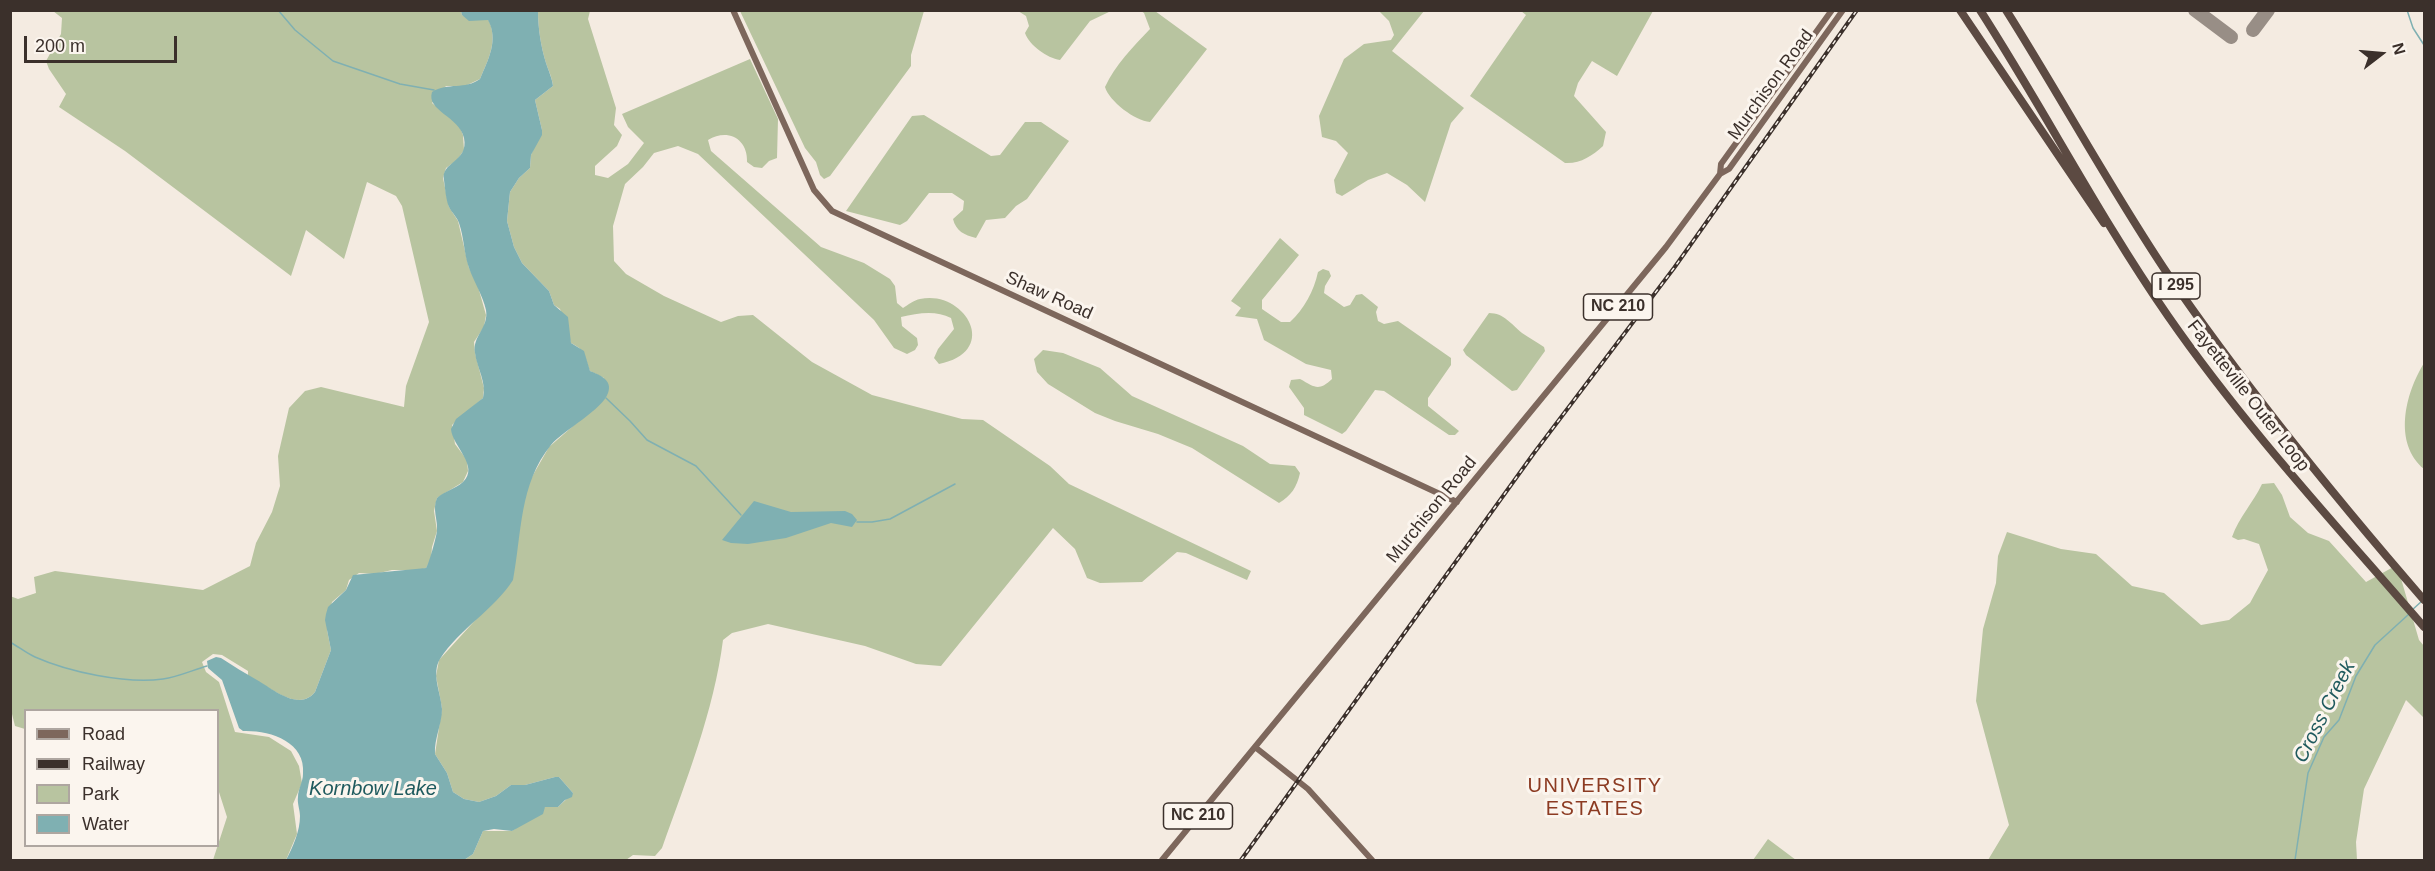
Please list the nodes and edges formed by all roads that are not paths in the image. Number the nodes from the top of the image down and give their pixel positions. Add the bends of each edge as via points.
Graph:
1 (733, 10) edge
2 (1832, 10) edge
3 (1843, 10) edge
4 (1959, 10) edge
5 (1980, 10) edge
6 (2006, 10) edge
7 (1720, 174) junction
8 (2136, 268) junction
9 (1457, 502) junction
10 (2424, 600) edge
11 (2424, 627) edge
12 (1255, 747) junction
13 (1162, 861) edge
14 (1372, 861) edge

1 - 9 main road, Shaw Road via 814,190 832,211
2 - 7 main road, Murchison Road / NC 210 via 1721,164
3 - 7 main road, Murchison Road / NC 210 via 1729,169
4 - 8 highway
5 - 8 highway, Fayetteville Outer Loop / I 295
6 - 10 highway, Fayetteville Outer Loop / I 295 via 2187,301 2286,436
7 - 9 main road, Murchison Road / NC 210 via 1642,277
8 - 11 highway, Fayetteville Outer Loop / I 295 via 2234,406
9 - 12 main road, Murchison Road / NC 210
12 - 13 main road, Murchison Road / NC 210
12 - 14 main road via 1308,789

